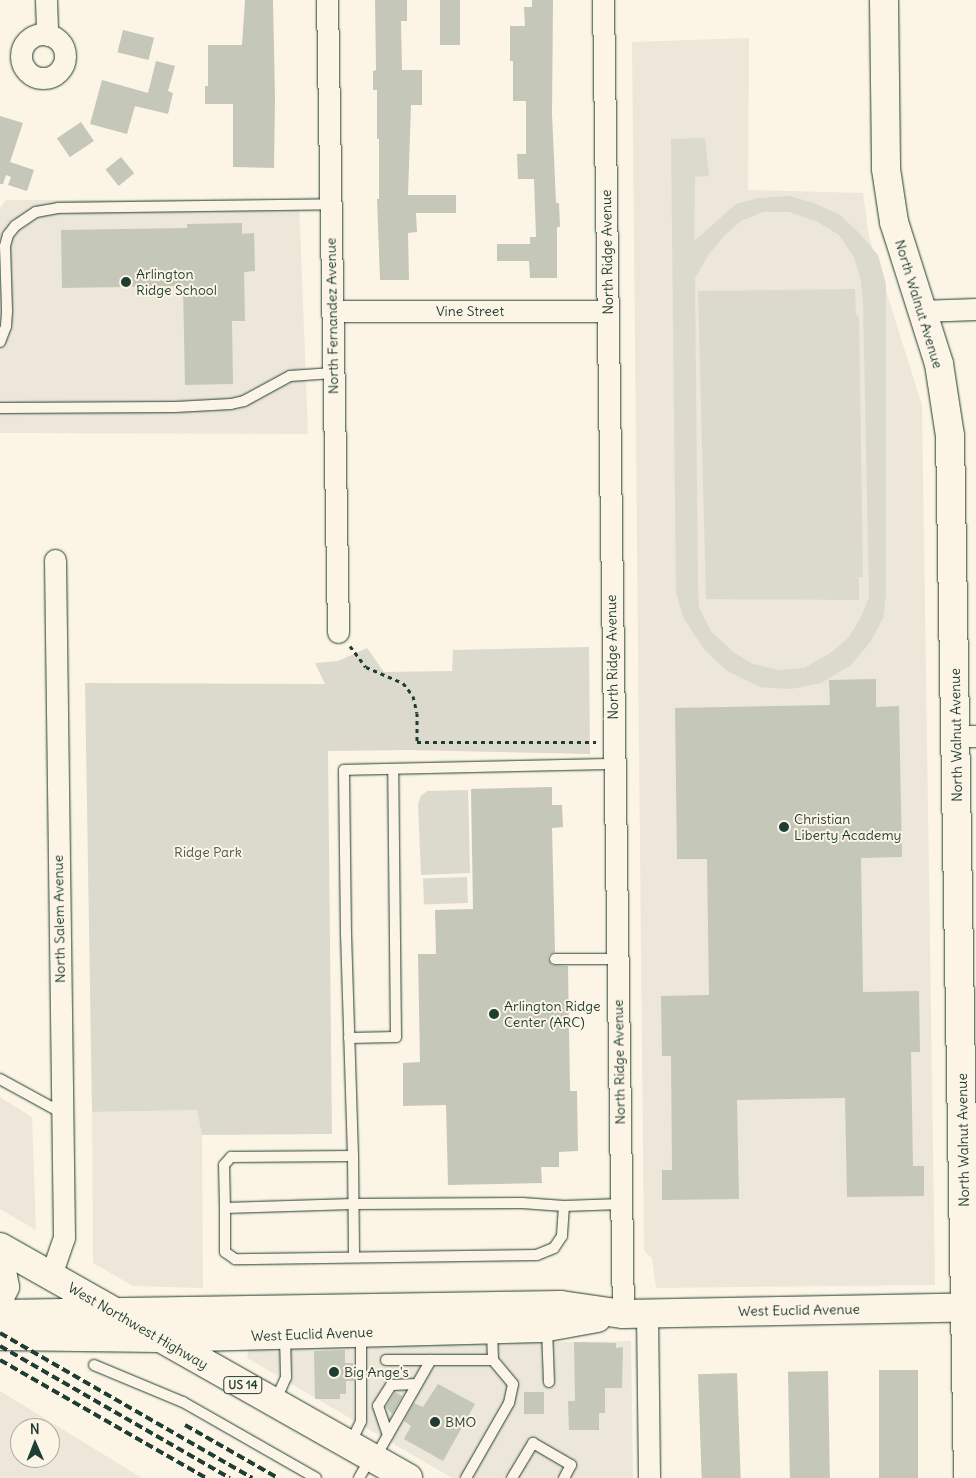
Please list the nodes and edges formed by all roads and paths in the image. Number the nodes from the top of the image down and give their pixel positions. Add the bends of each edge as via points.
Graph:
1 (46, 0) edge
2 (327, 0) edge
3 (603, 0) edge
4 (884, 0) edge
5 (47, 35) dead end
6 (330, 204) junction
7 (976, 309) edge
8 (332, 311) junction
9 (608, 311) junction
10 (921, 311) junction
11 (0, 342) edge
12 (334, 373) junction
13 (0, 408) edge
14 (55, 560) dead end
15 (338, 632) joint
16 (966, 736) edge
17 (605, 764) junction
18 (393, 770) junction
19 (555, 959) dead end
20 (617, 959) junction
21 (969, 1026) edge
22 (349, 1038) junction
23 (0, 1079) edge
24 (62, 1113) junction
25 (353, 1156) junction
26 (352, 1204) junction
27 (621, 1204) junction
28 (564, 1206) junction
29 (225, 1208) junction
30 (970, 1227) edge
31 (0, 1247) edge
32 (354, 1257) junction
33 (0, 1259) edge
34 (51, 1275) junction
35 (0, 1297) edge
36 (970, 1307) edge
37 (111, 1311) junction
38 (635, 1313) junction
39 (0, 1314) edge
40 (547, 1327) junction
41 (492, 1329) junction
42 (361, 1332) junction
43 (285, 1334) junction
44 (0, 1336) edge
45 (159, 1338) junction
46 (386, 1360) dead end
47 (431, 1360) junction
48 (493, 1360) junction
49 (94, 1365) dead end
50 (549, 1382) dead end
51 (418, 1384) junction
52 (274, 1402) junction
53 (388, 1435) junction
54 (363, 1460) edge
55 (316, 1478) edge
56 (408, 1478) edge
57 (466, 1478) edge
58 (512, 1478) edge
59 (564, 1478) edge
60 (649, 1478) edge
61 (968, 1478) edge

1 - 5 street
2 - 6 street, North Fernandez Avenue
3 - 9 street, North Ridge Avenue
4 - 10 street, North Walnut Avenue via 886,168 894,222
6 - 8 street, North Fernandez Avenue
6 - 11 lane via 58,208 36,212 15,226 8,235 5,246 6,326
7 - 10 street
8 - 9 street, Vine Street
8 - 12 street, North Fernandez Avenue
9 - 17 street, North Ridge Avenue
10 - 16 street, North Walnut Avenue via 939,364 950,436
12 - 13 lane via 290,376 244,401 231,404
12 - 15 street, North Fernandez Avenue
14 - 24 street, North Salem Avenue
15 - 17 path via 366,667 403,683 408,689 417,713 417,742 596,742
16 - 21 street, North Walnut Avenue
17 - 18 lane
17 - 20 street, North Ridge Avenue
18 - 22 lane via 396,1037
18 - 22 lane via 344,770
19 - 20 lane
20 - 27 street, North Ridge Avenue
21 - 30 street, North Walnut Avenue via 965,1063
22 - 25 lane
23 - 24 lane
24 - 34 street, North Salem Avenue via 64,1238
25 - 26 lane
25 - 29 lane via 231,1157 224,1165
26 - 28 lane via 522,1203
26 - 29 lane
26 - 32 lane
27 - 28 lane
27 - 38 street, North Ridge Avenue
28 - 32 lane via 562,1236 554,1248 537,1255
29 - 32 lane via 225,1252 234,1259
30 - 36 street, North Walnut Avenue
31 - 34 street, West Northwest Highway / US 14
33 - 35 street via 5,1287
34 - 37 street, West Northwest Highway / US 14
36 - 38 street, West Euclid Avenue
36 - 61 street, North Walnut Avenue
37 - 38 street, West Euclid Avenue via 561,1305
37 - 39 street, West Euclid Avenue
37 - 45 street, West Northwest Highway / US 14
38 - 40 street, West Euclid Avenue
38 - 60 street, North Ridge Avenue
40 - 41 street, West Euclid Avenue
40 - 50 lane
41 - 42 street, West Euclid Avenue
41 - 48 lane
42 - 43 street, West Euclid Avenue
42 - 54 lane
43 - 45 street, West Euclid Avenue
43 - 52 lane via 286,1377
44 - 45 street, West Euclid Avenue
45 - 52 street, West Northwest Highway / US 14
46 - 47 lane
47 - 48 lane
47 - 51 lane
48 - 57 lane via 514,1384 510,1403
49 - 55 lane via 183,1402
51 - 53 lane
51 - 53 lane via 391,1385 378,1406
52 - 54 street, West Northwest Highway / US 14
53 - 54 lane
54 - 56 street, West Northwest Highway / US 14
58 - 59 lane via 533,1443 571,1465

